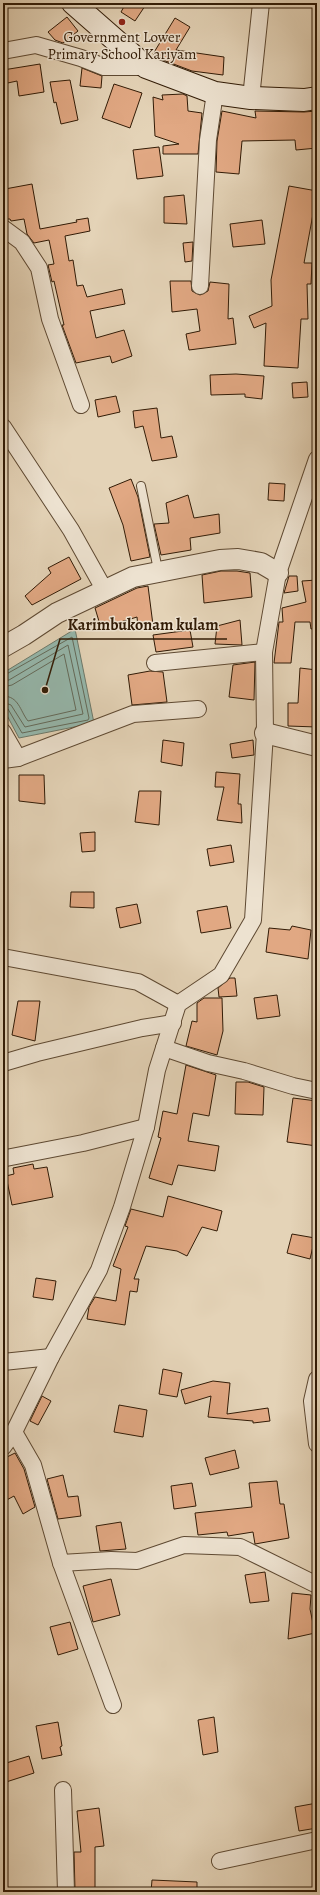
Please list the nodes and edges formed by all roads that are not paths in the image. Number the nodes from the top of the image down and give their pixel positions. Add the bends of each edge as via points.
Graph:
1 (73, 3) edge
2 (261, 3) edge
3 (3, 51) edge
4 (146, 67) junction
5 (215, 93) junction
6 (251, 98) junction
7 (317, 98) edge
8 (3, 228) edge
9 (200, 286) dead end
10 (81, 405) dead end
11 (3, 427) edge
12 (317, 459) edge
13 (142, 486) dead end
14 (158, 570) junction
15 (278, 572) junction
16 (104, 589) junction
17 (3, 647) edge
18 (264, 652) junction
19 (155, 663) dead end
20 (198, 709) dead end
21 (3, 732) edge
22 (265, 733) junction
23 (317, 746) edge
24 (10, 760) edge
25 (3, 957) edge
26 (178, 1004) junction
27 (173, 1023) junction
28 (164, 1048) junction
29 (3, 1063) edge
30 (317, 1091) edge
31 (146, 1127) junction
32 (6, 1158) dead end
33 (51, 1357) junction
34 (3, 1362) edge
35 (317, 1379) edge
36 (14, 1432) junction
37 (317, 1444) edge
38 (3, 1447) edge
39 (61, 1563) junction
40 (317, 1585) edge
41 (113, 1705) dead end
42 (63, 1790) dead end
43 (317, 1840) edge
44 (220, 1861) dead end
45 (66, 1892) edge

1 - 4 main road
2 - 6 street
3 - 4 street via 36,45 104,67
4 - 5 main road
5 - 6 main road
5 - 9 street via 208,140
6 - 7 main road
8 - 10 street via 22,242 39,268 50,319
11 - 16 street via 71,530
12 - 15 street
13 - 14 lane
14 - 15 street via 238,559 261,563
14 - 16 street via 132,577
15 - 18 street
16 - 17 street via 57,613
18 - 19 street
18 - 22 street
20 - 24 street via 132,714
21 - 24 street
22 - 23 street
22 - 26 street via 253,920 221,975
25 - 26 street via 138,982
26 - 27 street
27 - 28 street
27 - 29 street via 142,1028
28 - 30 street via 208,1063 244,1070
28 - 31 street
31 - 32 street via 83,1143
31 - 33 street via 122,1207 99,1270
33 - 34 street
33 - 36 street
35 - 37 street via 312,1401
36 - 38 street
36 - 39 street via 33,1465
39 - 40 street via 137,1561 184,1545 240,1547
39 - 41 street
42 - 45 street
43 - 44 street

